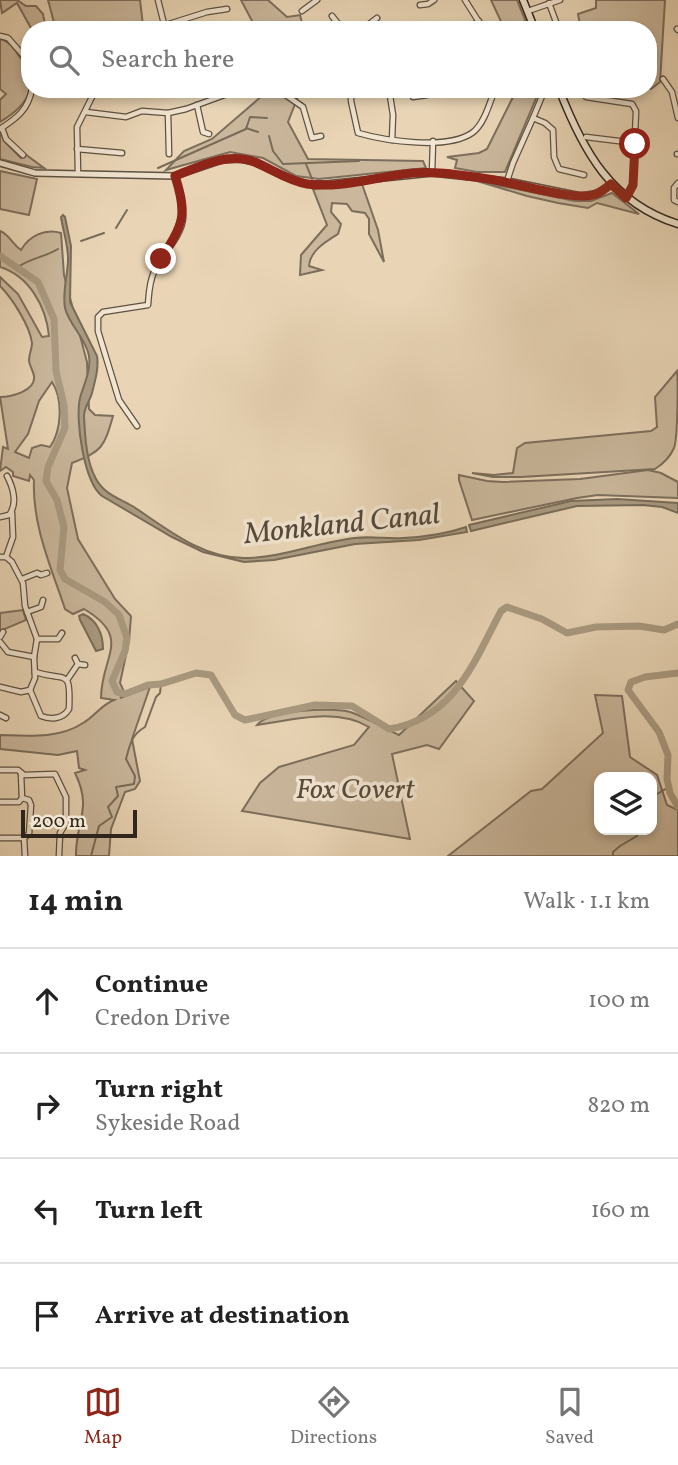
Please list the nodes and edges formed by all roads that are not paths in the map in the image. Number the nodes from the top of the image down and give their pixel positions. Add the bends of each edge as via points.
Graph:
1 (158, 0) edge
2 (302, 0) edge
3 (317, 0) edge
4 (434, 0) edge
5 (523, 0) edge
6 (560, 0) edge
7 (468, 1) edge
8 (549, 3) junction
9 (420, 5) dead end
10 (227, 9) dead end
11 (528, 11) junction
12 (332, 16) dead end
13 (376, 18) dead end
14 (163, 21) edge
15 (177, 21) edge
16 (336, 21) edge
17 (372, 21) edge
18 (478, 21) edge
19 (532, 21) edge
20 (556, 21) edge
21 (0, 36) edge
22 (21, 53) edge
23 (663, 79) dead end
24 (30, 98) edge
25 (92, 98) edge
26 (216, 98) edge
27 (290, 98) edge
28 (351, 98) edge
29 (390, 98) edge
30 (491, 98) edge
31 (541, 98) edge
32 (563, 98) edge
33 (593, 98) edge
34 (197, 105) junction
35 (86, 112) junction
36 (168, 113) junction
37 (533, 118) junction
38 (678, 118) edge
39 (1, 128) edge
40 (209, 134) dead end
41 (321, 136) dead end
42 (586, 137) dead end
43 (392, 140) junction
44 (433, 141) junction
45 (635, 144) junction
46 (77, 149) junction
47 (122, 153) dead end
48 (169, 154) dead end
49 (23, 155) dead end
50 (0, 163) edge
51 (78, 173) junction
52 (432, 173) junction
53 (175, 176) junction
54 (584, 176) dead end
55 (507, 181) junction
56 (678, 183) edge
57 (611, 184) junction
58 (626, 198) junction
59 (678, 202) edge
60 (678, 224) edge
61 (136, 426) dead end
62 (7, 476) dead end
63 (12, 512) junction
64 (0, 517) edge
65 (3, 557) edge
66 (47, 573) dead end
67 (21, 579) junction
68 (43, 600) dead end
69 (27, 611) junction
70 (62, 633) dead end
71 (1, 637) edge
72 (37, 639) junction
73 (58, 639) junction
74 (61, 647) dead end
75 (34, 657) junction
76 (75, 658) dead end
77 (78, 664) junction
78 (85, 665) dead end
79 (35, 672) junction
80 (67, 680) junction
81 (0, 687) edge
82 (30, 690) junction
83 (0, 715) edge
84 (6, 718) dead end
85 (0, 770) edge
86 (21, 774) junction
87 (22, 798) junction
88 (0, 803) edge
89 (0, 838) edge
90 (24, 838) junction
91 (25, 856) edge
92 (59, 856) edge

1 - 14 street
2 - 3 street via 304,9
4 - 9 street
5 - 11 main road
6 - 8 street
7 - 18 street
8 - 11 street
8 - 20 street
10 - 15 street
11 - 19 main road
12 - 16 street
13 - 17 street
21 - 22 street
23 - 38 street via 672,92
24 - 39 street via 27,108
25 - 35 street
26 - 34 street
27 - 41 street via 303,107 312,138
28 - 43 street via 358,133
29 - 43 street
30 - 44 street via 474,132
31 - 37 street
32 - 57 main road via 577,133
33 - 45 street via 632,104
34 - 36 street
34 - 40 street via 203,131
35 - 36 street via 126,117 142,111
35 - 46 street via 78,127
36 - 48 street
37 - 54 street via 553,130 559,169
37 - 55 street
39 - 49 street
42 - 45 street
43 - 44 street
44 - 52 street
45 - 58 street via 633,185
46 - 47 street
46 - 51 street
50 - 51 street via 35,173
51 - 53 street
52 - 53 street via 307,184 254,162 228,159
52 - 55 street
53 - 61 street via 183,220 154,270 148,305 103,312 98,317 119,400
55 - 57 street via 581,197 600,193
56 - 59 street via 674,200
57 - 58 main road
58 - 60 main road via 646,212
62 - 63 street
63 - 64 street
63 - 65 street via 13,537
65 - 67 street via 12,562
66 - 67 street
67 - 69 street
68 - 69 street via 41,607
69 - 72 street
70 - 73 street
71 - 75 street via 8,652
72 - 73 street
72 - 75 street
73 - 74 street
75 - 79 street
76 - 77 street
77 - 78 street
77 - 80 street
79 - 80 street
79 - 82 street
80 - 82 street via 69,709 61,717 41,716
81 - 82 street
83 - 84 street
85 - 86 street
86 - 87 street
86 - 92 street via 55,774 65,792 66,823 60,833
87 - 88 street
87 - 90 street via 31,805 29,834
89 - 90 street
90 - 91 street

